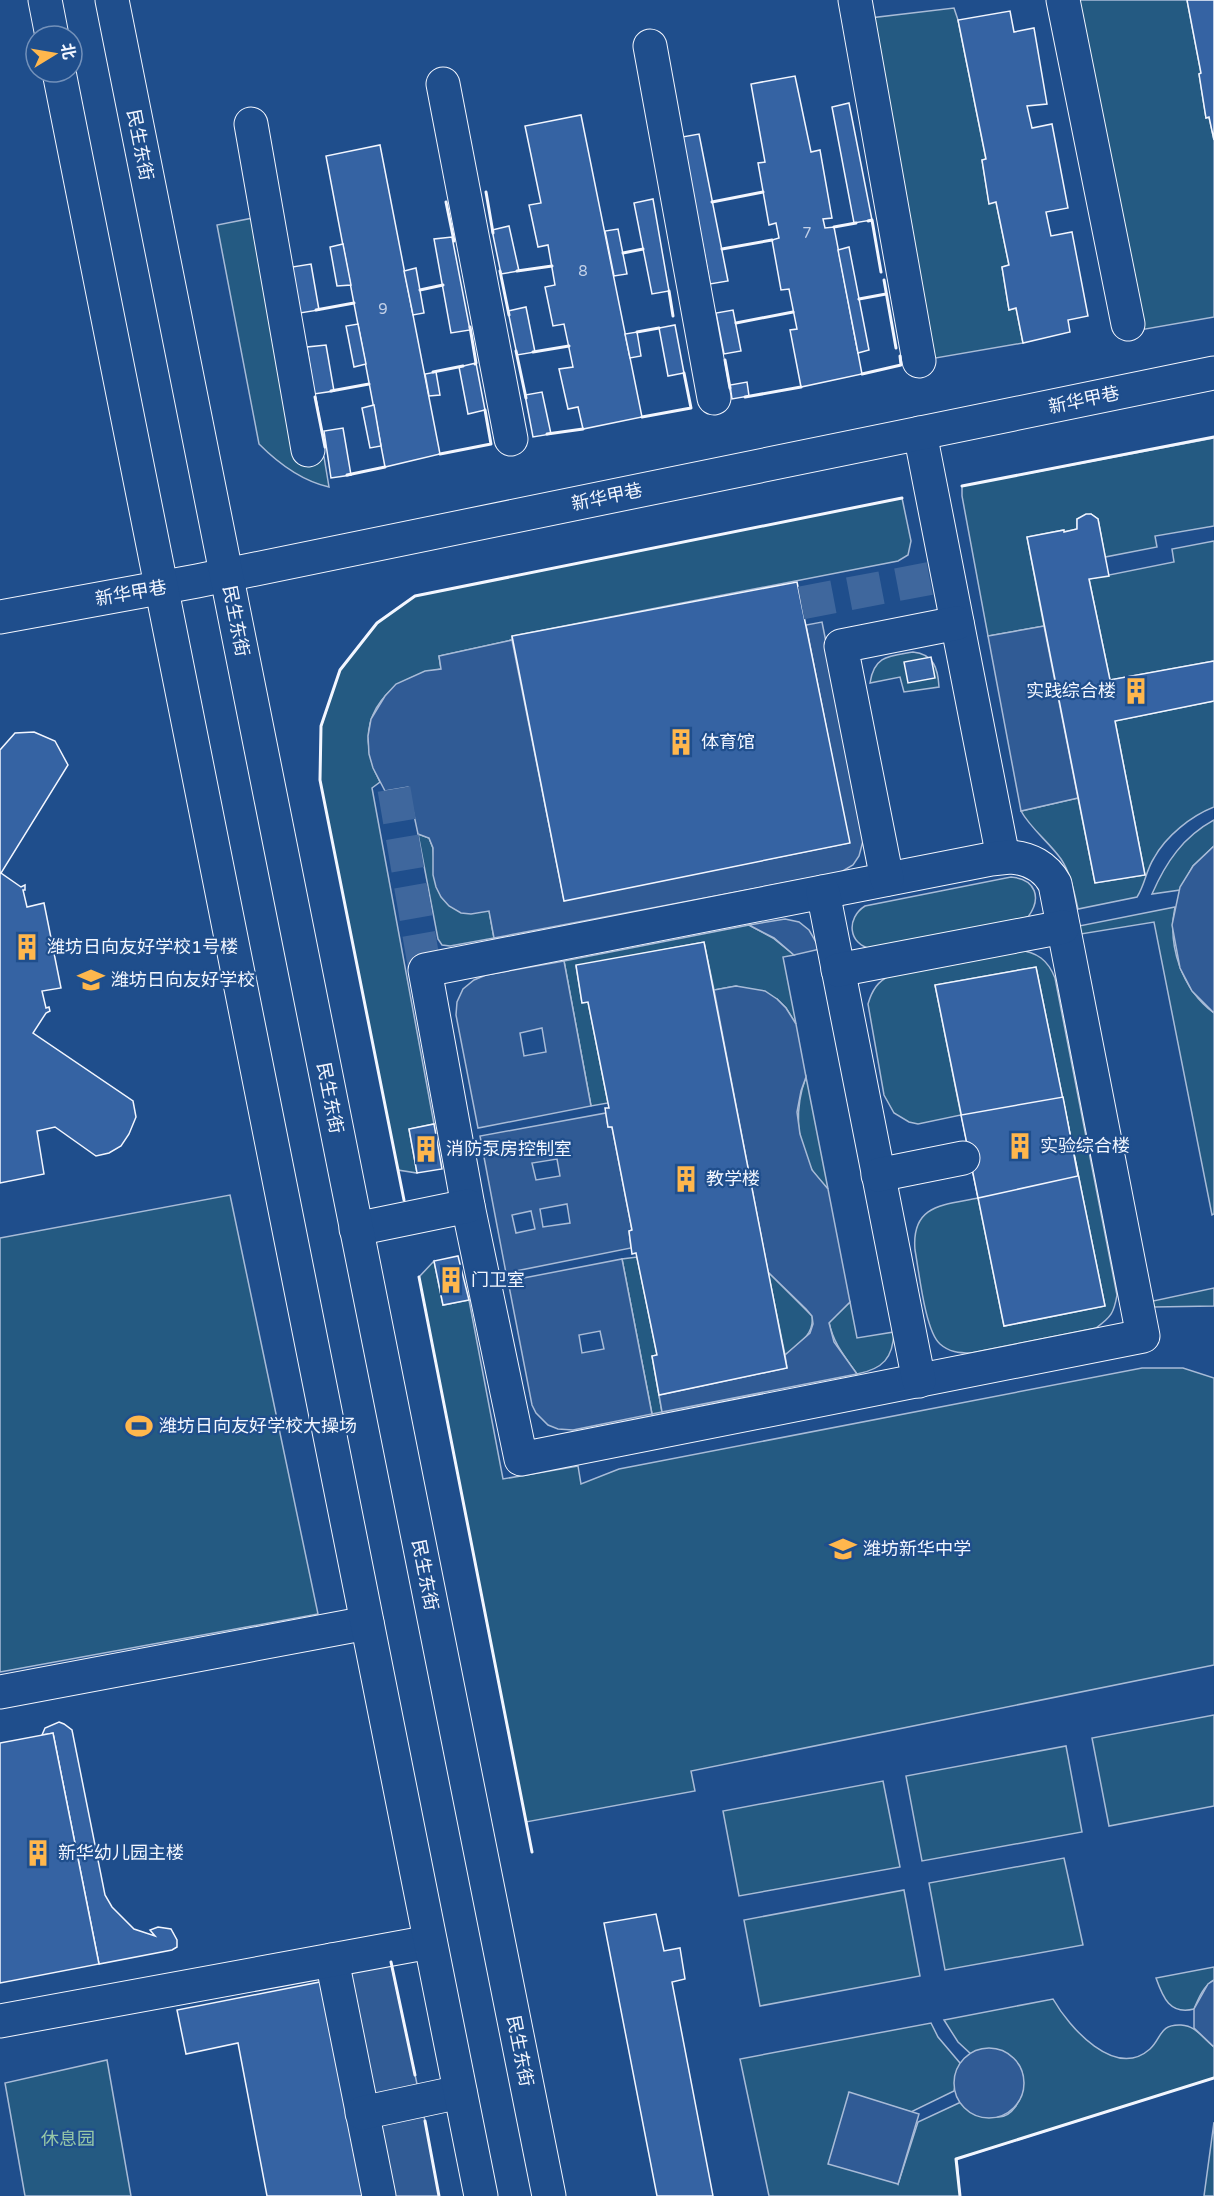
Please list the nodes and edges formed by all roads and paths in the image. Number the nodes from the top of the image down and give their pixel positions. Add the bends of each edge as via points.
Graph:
1 (45, 0) edge
2 (111, 0) edge
3 (855, 0) edge
4 (1063, 0) edge
5 (50, 24) edge
6 (650, 46) dead end
7 (61, 84) edge
8 (443, 84) dead end
9 (251, 124) dead end
10 (1128, 324) dead end
11 (919, 361) dead end
12 (1214, 373) edge
13 (714, 398) dead end
14 (920, 433) junction
15 (511, 439) dead end
16 (308, 450) dead end
17 (226, 574) junction
18 (161, 587) junction
19 (0, 617) edge
20 (957, 623) junction
21 (1003, 857) junction
22 (887, 879) junction
23 (823, 892) junction
24 (1063, 927) junction
25 (838, 970) junction
26 (963, 1158) dead end
27 (879, 1175) junction
28 (468, 1206) junction
29 (356, 1229) junction
30 (919, 1381) junction
31 (367, 1623) junction
32 (0, 1692) edge
33 (430, 1942) junction
34 (332, 1960) junction
35 (0, 2021) edge
36 (460, 2091) junction
37 (362, 2113) junction
38 (379, 2196) edge
39 (481, 2196) edge
40 (549, 2196) edge

1 - 5 main road
2 - 17 main road, 民生东街
3 - 11 main road
4 - 10 main road
6 - 13 main road
7 - 18 main road
8 - 15 main road
9 - 16 main road
12 - 14 main road, 新华甲巷
14 - 17 main road, 新华甲巷
14 - 20 main road
17 - 18 main road, 新华甲巷
17 - 29 main road, 民生东街
18 - 19 main road, 新华甲巷
18 - 31 main road
20 - 21 main road
20 - 22 main road via 841,646
21 - 22 main road
21 - 24 main road via 1029,860 1046,872 1055,884
22 - 23 main road
23 - 25 main road
23 - 28 main road via 425,970
24 - 25 main road
24 - 30 main road via 1143,1336
25 - 27 main road
26 - 27 main road
27 - 30 main road
28 - 29 main road
28 - 30 main road via 522,1459
29 - 40 main road, 民生东街
31 - 32 main road
31 - 33 main road
33 - 34 main road
33 - 36 main road
34 - 35 main road
34 - 37 main road
36 - 37 main road
36 - 39 main road
37 - 38 main road

